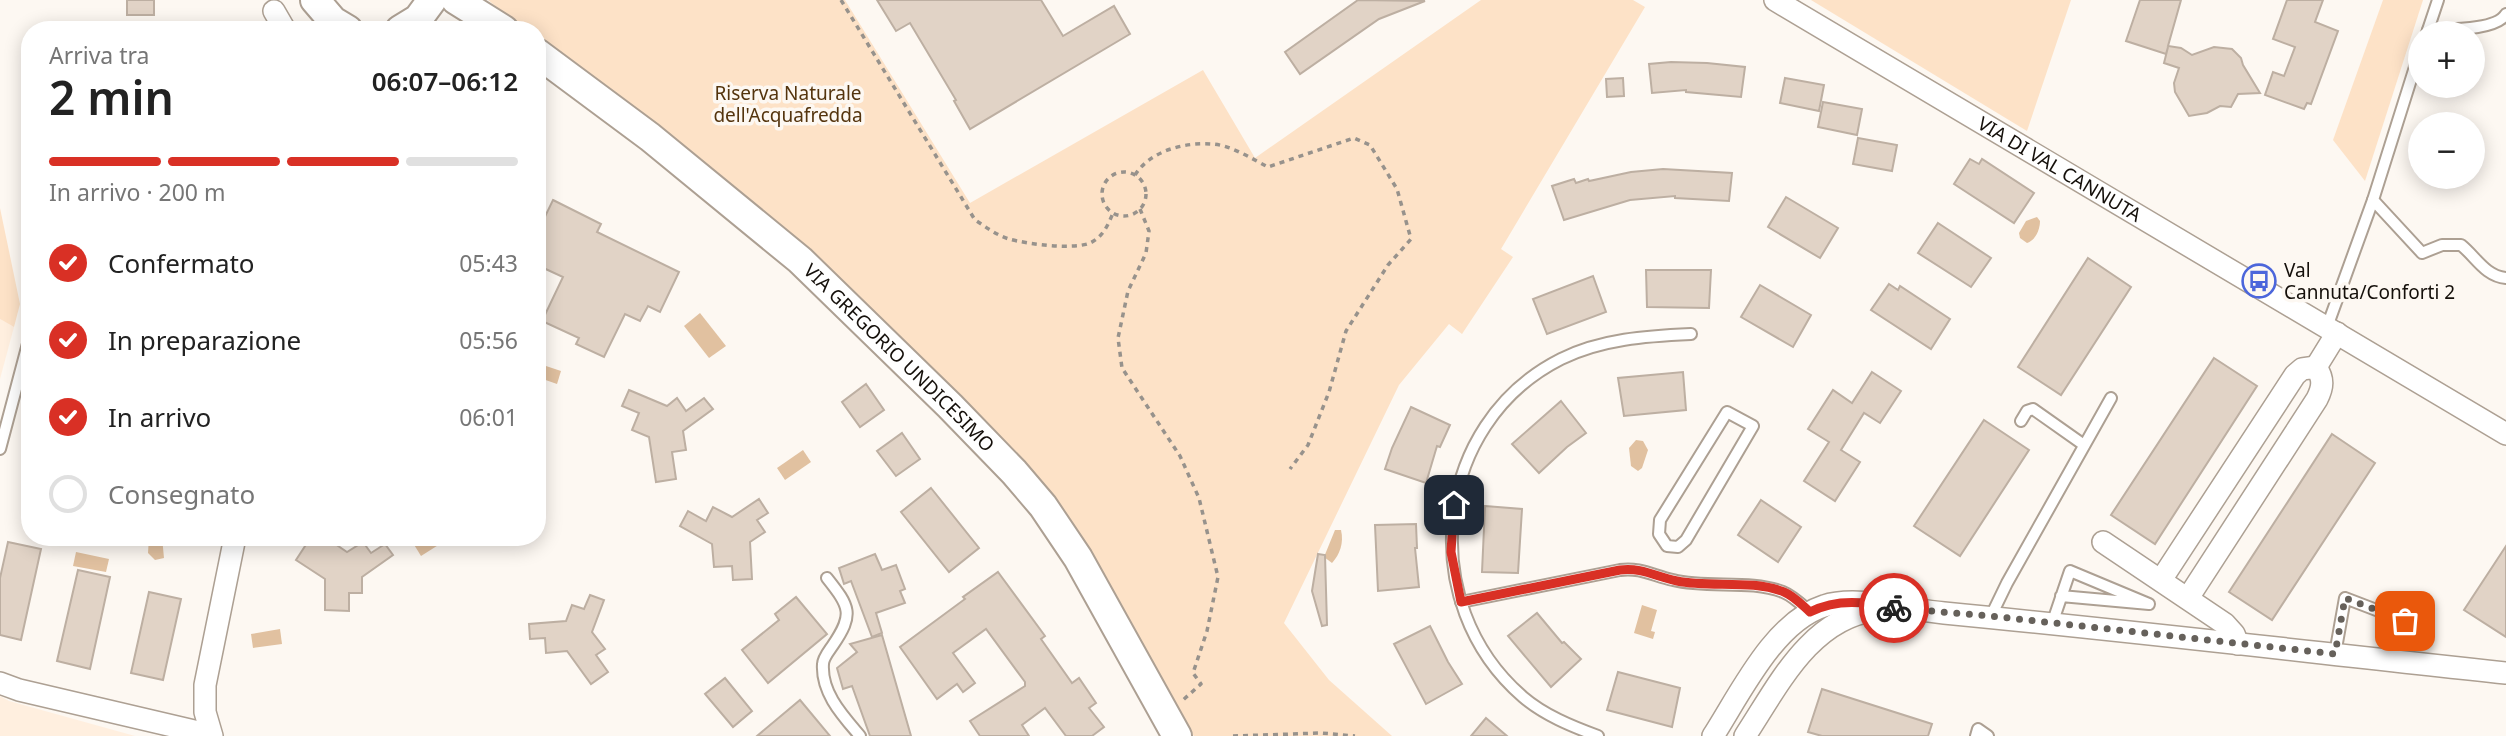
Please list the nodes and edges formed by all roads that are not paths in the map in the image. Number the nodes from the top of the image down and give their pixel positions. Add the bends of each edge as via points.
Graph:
1 (315, 0) edge
2 (432, 0) edge
3 (456, 0) edge
4 (2438, 0) edge
5 (1780, 1) edge
6 (274, 11) dead end
7 (2506, 14) edge
8 (280, 21) edge
9 (333, 21) edge
10 (415, 21) edge
11 (490, 21) edge
12 (2431, 21) edge
13 (2485, 25) edge
14 (546, 60) edge
15 (2408, 89) edge
16 (2373, 200) junction
17 (2506, 278) edge
18 (2332, 330) junction
19 (1691, 334) dead end
20 (2316, 367) junction
21 (21, 370) edge
22 (2111, 398) dead end
23 (2021, 421) dead end
24 (1754, 426) joint
25 (2506, 434) edge
26 (2084, 445) junction
27 (0, 449) edge
28 (2103, 542) dead end
29 (233, 546) edge
30 (827, 578) dead end
31 (2161, 580) junction
32 (2061, 596) junction
33 (2188, 598) junction
34 (1461, 602) junction
35 (1896, 608) junction
36 (1810, 612) junction
37 (1991, 616) junction
38 (2405, 621) dead end
39 (2052, 624) junction
40 (2238, 644) junction
41 (2335, 654) junction
42 (2506, 673) edge
43 (0, 683) edge
44 (211, 735) edge
45 (860, 736) edge
46 (1178, 736) edge
47 (1598, 736) edge
48 (1713, 736) edge
49 (1745, 736) edge
50 (1976, 736) edge
51 (1988, 736) edge

1 - 9 street
2 - 10 street
3 - 11 street
4 - 12 lane
5 - 18 street, VIA DI VAL CANNUTA
6 - 8 street
7 - 13 lane via 2504,19
14 - 46 street, VIA GREGORIO UNDICESIMO via 650,136 800,260 1014,472 1078,558
15 - 16 lane
16 - 17 lane via 2422,253 2441,245 2461,245 2487,271
16 - 18 lane
18 - 20 street
18 - 25 street, VIA DI VAL CANNUTA
19 - 34 lane via 1628,339 1570,355 1533,376 1497,410 1471,451 1454,505 1451,552
20 - 31 street via 2295,375
20 - 33 street via 2323,385 2317,399
21 - 27 lane
22 - 26 lane
23 - 26 lane via 2033,409
24 - 24 lane via 1727,412 1660,520 1659,534 1667,546 1678,547 1686,540
26 - 37 lane
28 - 31 street
29 - 44 street via 205,685
30 - 45 lane via 842,597 847,622 822,661 823,674 837,708
31 - 33 street
32 - 32 lane via 2070,571 2149,604 2074,597
32 - 39 lane
33 - 40 street via 2230,628
34 - 36 lane via 1636,569 1682,582 1777,590
34 - 47 lane via 1480,645 1514,688 1542,711
35 - 36 street via 1849,602
35 - 37 street
35 - 49 street via 1853,615 1821,633 1800,655
36 - 48 street via 1775,642
37 - 39 street
38 - 41 lane via 2345,598
39 - 40 street
40 - 41 street
41 - 42 street
43 - 44 street
50 - 51 lane via 1978,729

